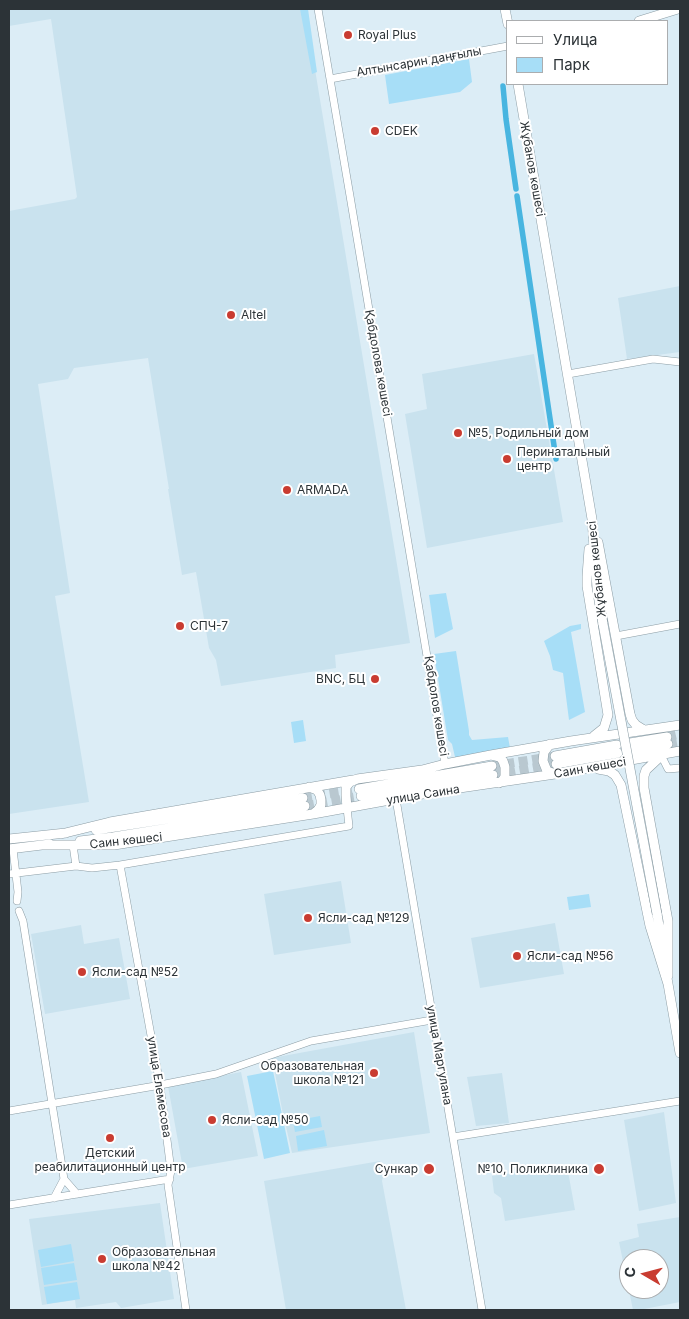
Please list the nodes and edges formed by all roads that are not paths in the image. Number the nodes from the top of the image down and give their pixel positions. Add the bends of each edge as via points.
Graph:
1 (318, 9) edge
2 (678, 9) edge
3 (642, 20) edge
4 (507, 46) edge
5 (330, 78) junction
6 (518, 85) edge
7 (680, 362) edge
8 (568, 374) junction
9 (592, 519) junction
10 (680, 624) edge
11 (616, 636) junction
12 (426, 648) joint
13 (680, 725) edge
14 (670, 726) junction
15 (644, 730) junction
16 (680, 732) edge
17 (592, 738) junction
18 (668, 740) tunnel mouth
19 (550, 744) junction
20 (630, 747) dead end
21 (617, 749) dead end
22 (679, 751) edge
23 (491, 755) junction
24 (662, 755) junction
25 (555, 760) tunnel mouth
26 (445, 764) junction
27 (592, 768) junction
28 (680, 768) edge
29 (492, 770) tunnel mouth
30 (555, 774) junction
31 (357, 779) junction
32 (499, 783) junction
33 (309, 787) junction
34 (360, 792) tunnel mouth
35 (396, 799) junction
36 (347, 808) junction
37 (313, 814) junction
38 (61, 834) junction
39 (9, 839) edge
40 (45, 845) junction
41 (74, 845) junction
42 (11, 849) edge
43 (120, 864) junction
44 (76, 866) junction
45 (12, 874) edge
46 (18, 901) dead end
47 (19, 910) dead end
48 (668, 984) junction
49 (432, 1020) junction
50 (680, 1053) edge
51 (160, 1085) junction
52 (680, 1101) edge
53 (52, 1103) junction
54 (9, 1111) edge
55 (453, 1137) junction
56 (64, 1179) junction
57 (170, 1179) junction
58 (78, 1194) junction
59 (54, 1198) junction
60 (9, 1205) edge
61 (186, 1310) edge
62 (482, 1310) edge

1 - 5 street
2 - 3 main road
4 - 5 street, Алтынсарин даңғылы
5 - 12 street, Қабдолова көшесі
6 - 8 main road, Жұбанов көшесі
7 - 8 street via 653,359
8 - 9 main road, Жұбанов көшесі
9 - 11 main road
9 - 17 main road via 587,586 608,715 604,728
9 - 48 main road, Жұбанов көшесі, bridge via 597,588
10 - 11 street
11 - 15 main road via 630,714 636,725
12 - 26 street, Қабдолов көшесі
13 - 14 main road
14 - 15 main road
14 - 16 main road
15 - 17 main road
17 - 19 main road
18 - 20 main road, Саин көшесі
19 - 23 main road, Саин көшесі
19 - 30 main road via 544,752 543,761 547,771
21 - 25 main road, Саин көшесі
22 - 24 main road, Саин көшесі
23 - 26 main road, Саин көшесі
23 - 32 main road via 500,758 505,767 505,778
24 - 27 main road, Саин көшесі
24 - 28 street via 668,769
24 - 48 main road via 646,770 644,788 668,921
26 - 31 main road, Саин көшесі
27 - 30 main road, Саин көшесі
27 - 48 main road via 609,771 621,785 650,926
29 - 34 main road
30 - 32 main road, Саин көшесі
31 - 33 main road, Саин көшесі
31 - 36 main road via 346,787
32 - 35 main road, улица Саина
33 - 37 main road via 317,790 321,800
33 - 38 main road, Саин көшесі via 110,822
35 - 36 main road, улица Саина
35 - 49 street, улица Маргулана
36 - 37 main road, Саин көшесі
36 - 43 street via 349,826
37 - 41 main road, Саин көшесі via 114,845
38 - 39 main road, Саин көшесі
38 - 40 main road, Саин көшесі via 304,802 113,837
40 - 41 main road, Саин көшесі
40 - 42 main road
41 - 44 street
42 - 45 street
43 - 44 street via 92,868
43 - 51 street, улица Елемесова
44 - 45 street
45 - 46 street
47 - 53 street
48 - 50 main road, Жұбанов көшесі
49 - 51 street via 311,1040 216,1074
49 - 55 street, улица Маргулана
51 - 53 street
51 - 57 street, улица Елемесова via 172,1171
52 - 55 street
53 - 54 street
53 - 56 street
55 - 62 street, улица Маргулана
56 - 58 street
56 - 59 street
57 - 58 street
57 - 61 street, улица Елемесова via 168,1185
58 - 59 street
59 - 60 street

